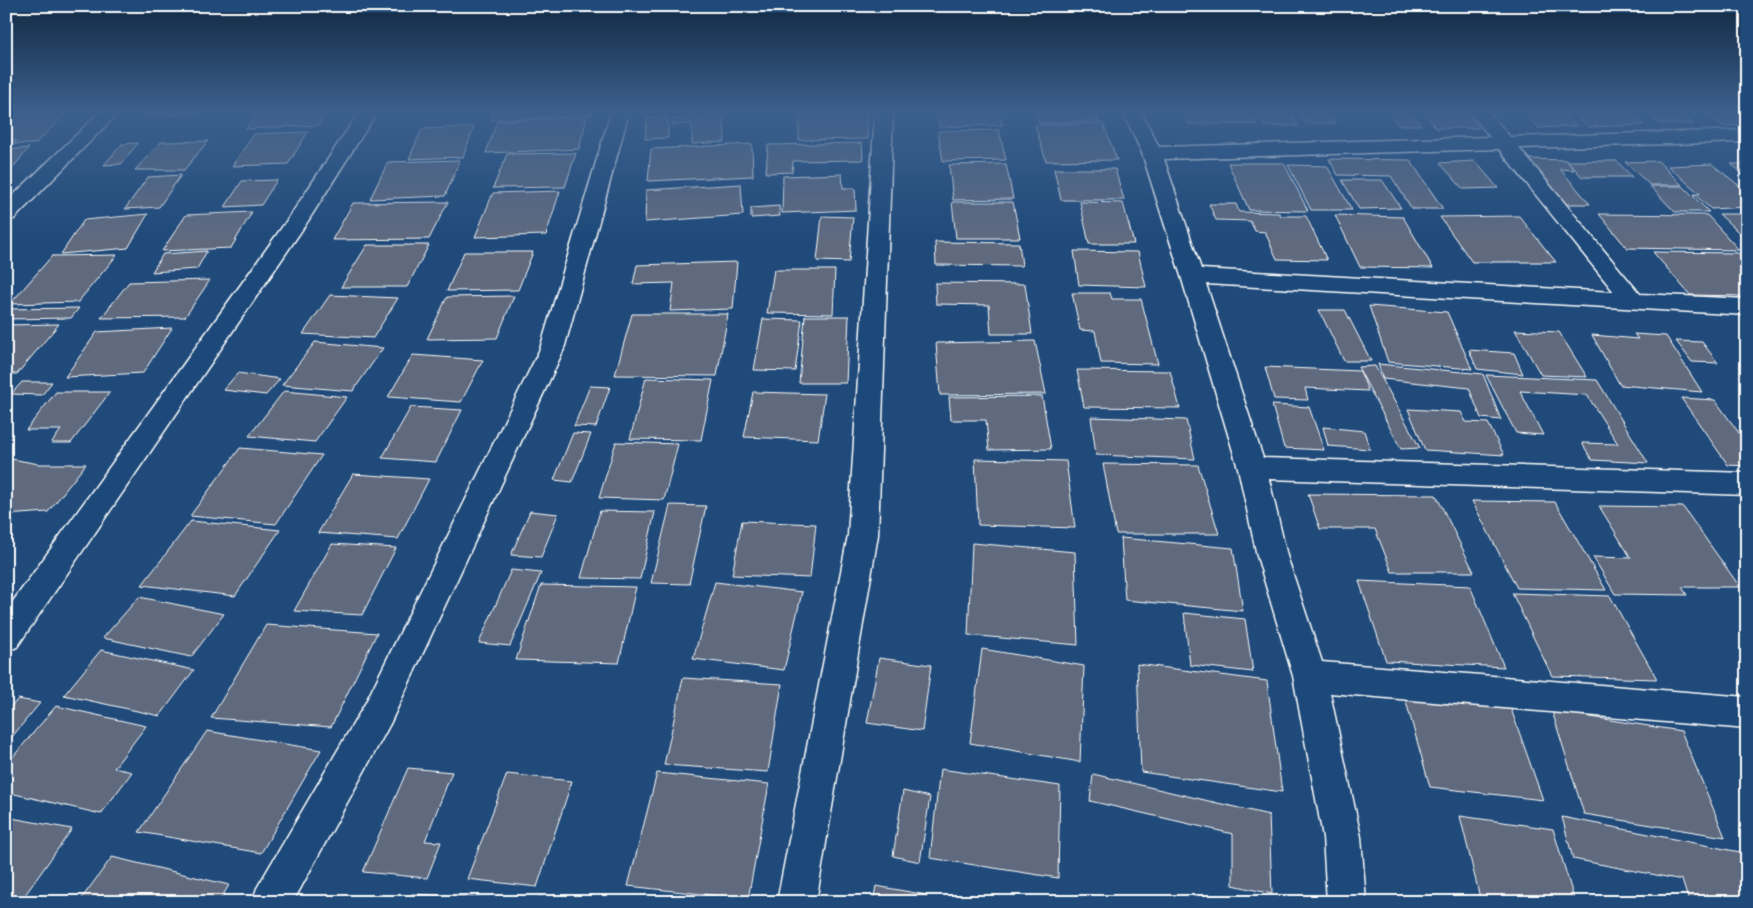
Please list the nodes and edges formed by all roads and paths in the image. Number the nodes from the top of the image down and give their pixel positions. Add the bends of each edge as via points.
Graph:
1 (67, 154) edge
2 (341, 154) edge
3 (608, 154) edge
4 (882, 154) edge
5 (1152, 154) edge
6 (1514, 154) edge
7 (6, 214) edge
8 (1192, 276) junction
9 (1632, 300) junction
10 (1747, 307) edge
11 (1252, 468) junction
12 (1747, 484) edge
13 (6, 637) edge
14 (1310, 676) junction
15 (1747, 713) edge
16 (271, 902) edge
17 (796, 902) edge
18 (1347, 902) edge

1 - 7 street
2 - 13 street via 298,221
3 - 16 street via 552,349 378,713
4 - 17 street via 863,535
5 - 8 street
6 - 9 street
8 - 9 street
8 - 11 street
9 - 10 street
11 - 12 street
11 - 14 street via 1272,556
14 - 15 street
14 - 18 street via 1342,837

